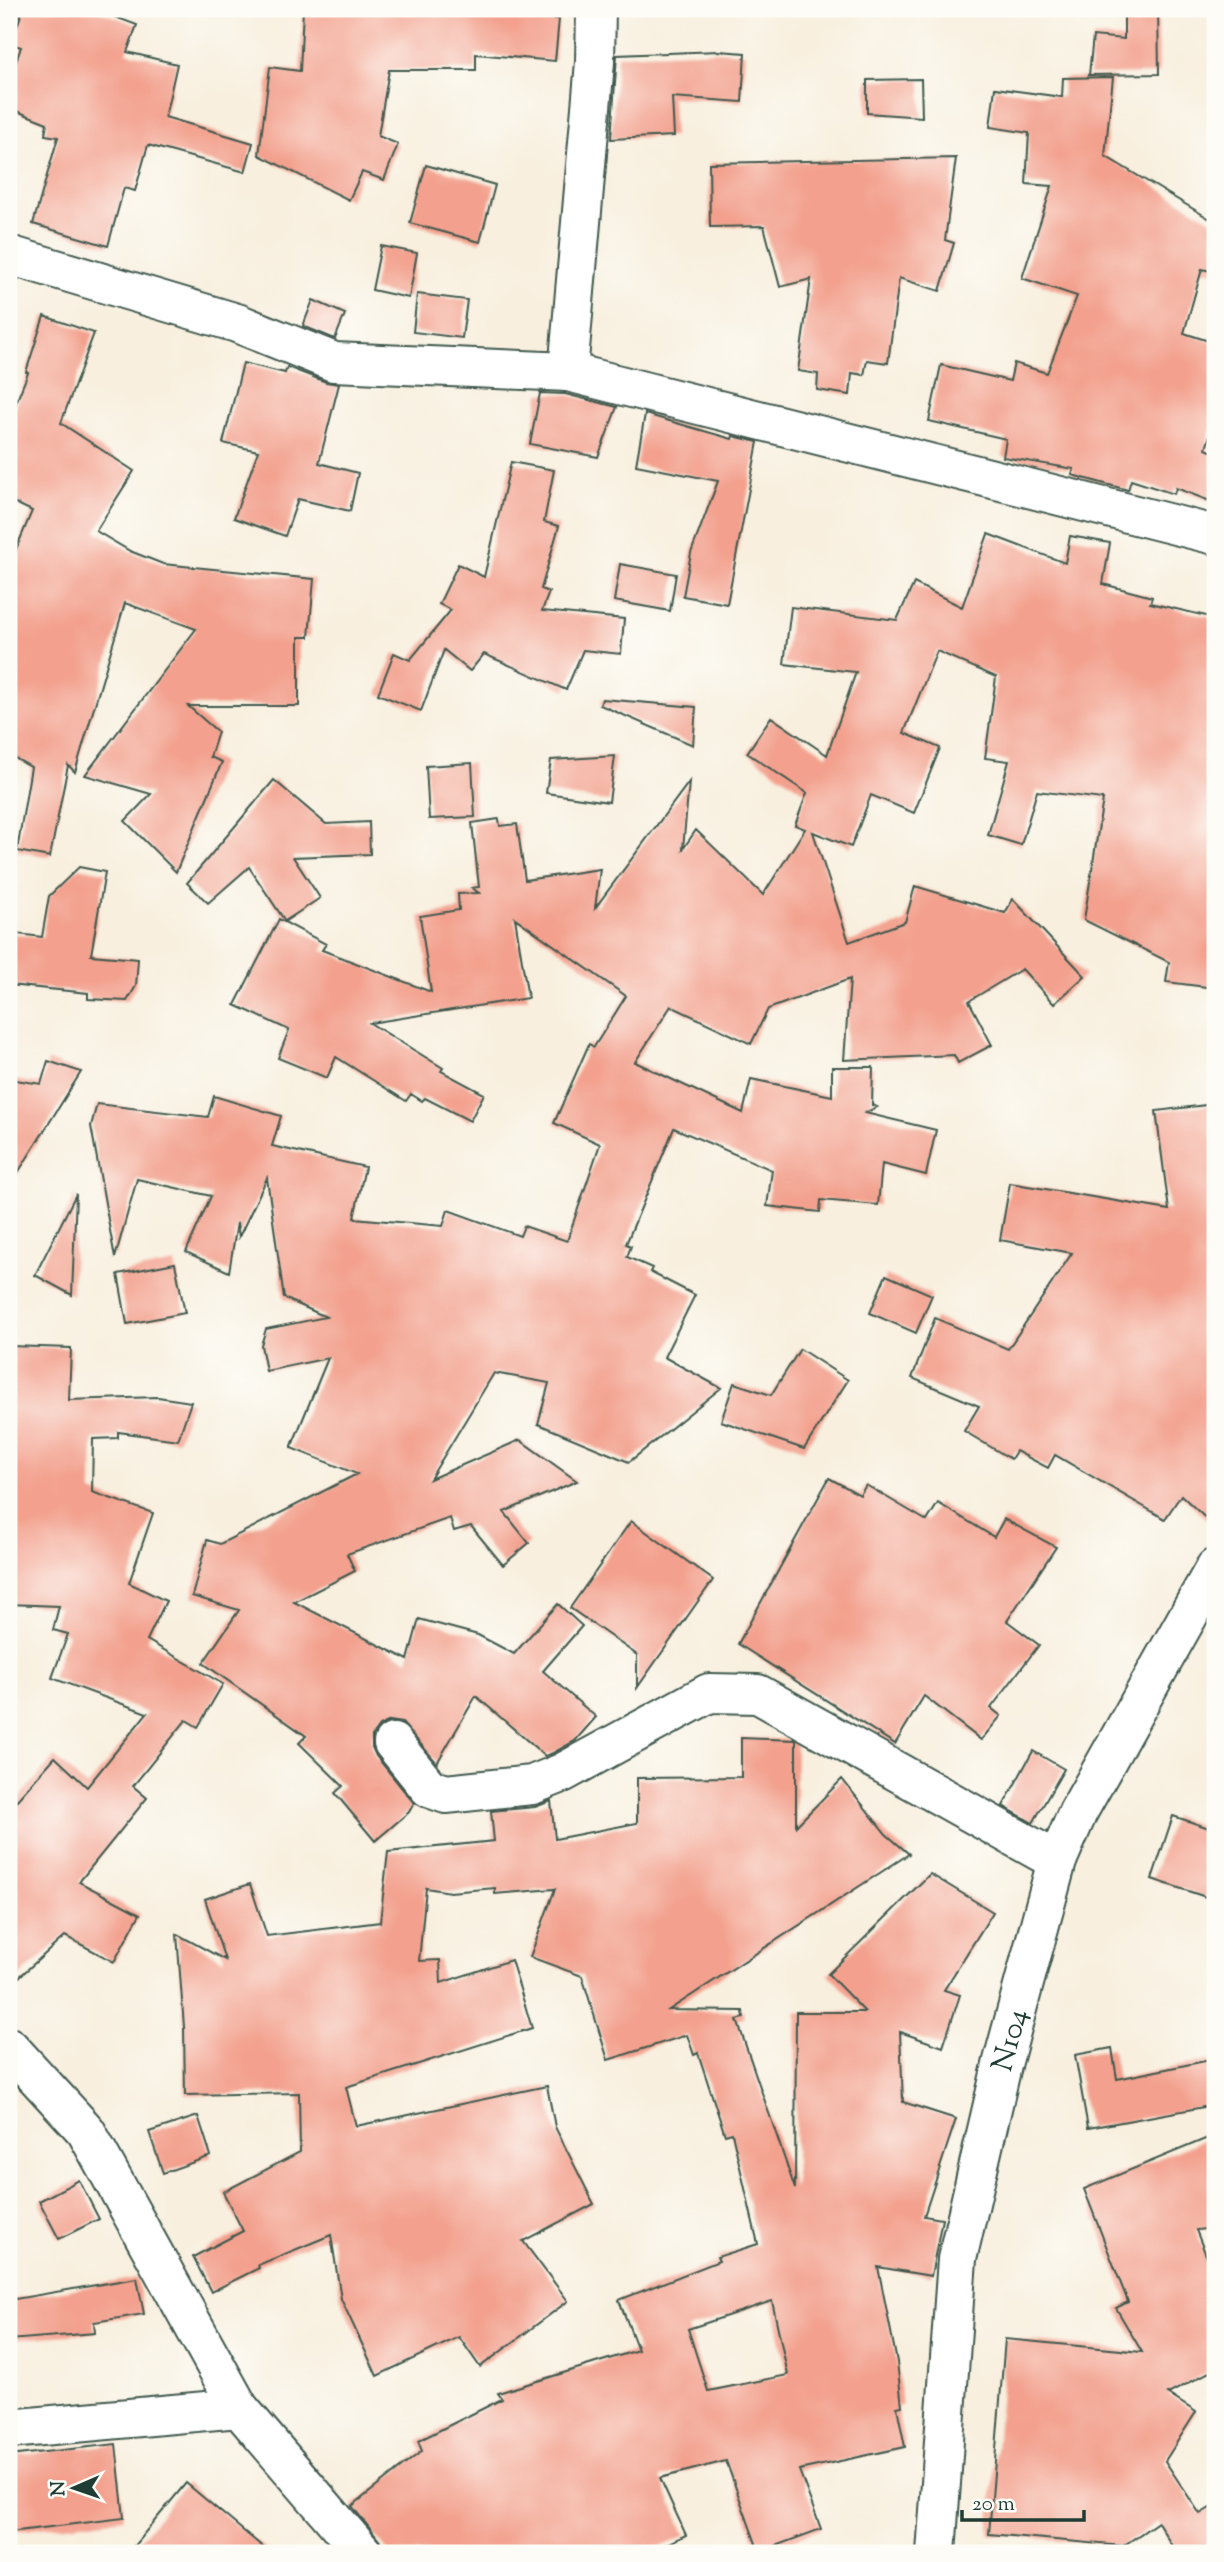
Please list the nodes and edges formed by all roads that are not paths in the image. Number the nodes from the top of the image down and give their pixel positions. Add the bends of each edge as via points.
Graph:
1 (596, 9) edge
2 (9, 255) edge
3 (568, 372) junction
4 (1215, 535) edge
5 (1215, 1568) edge
6 (393, 1743) dead end
7 (1057, 1861) junction
8 (9, 2047) edge
9 (239, 2408) junction
10 (9, 2429) edge
11 (363, 2553) edge
12 (936, 2553) edge

1 - 3 street
2 - 3 street via 237,323 334,362
3 - 4 street
5 - 7 street, N104 / N104 via 1078,1812
6 - 7 street via 429,1788 446,1794 532,1785 709,1693 758,1695
7 - 12 street, N104 / N104 via 1003,2061 957,2259
8 - 9 street via 86,2131
9 - 10 street
9 - 11 street

